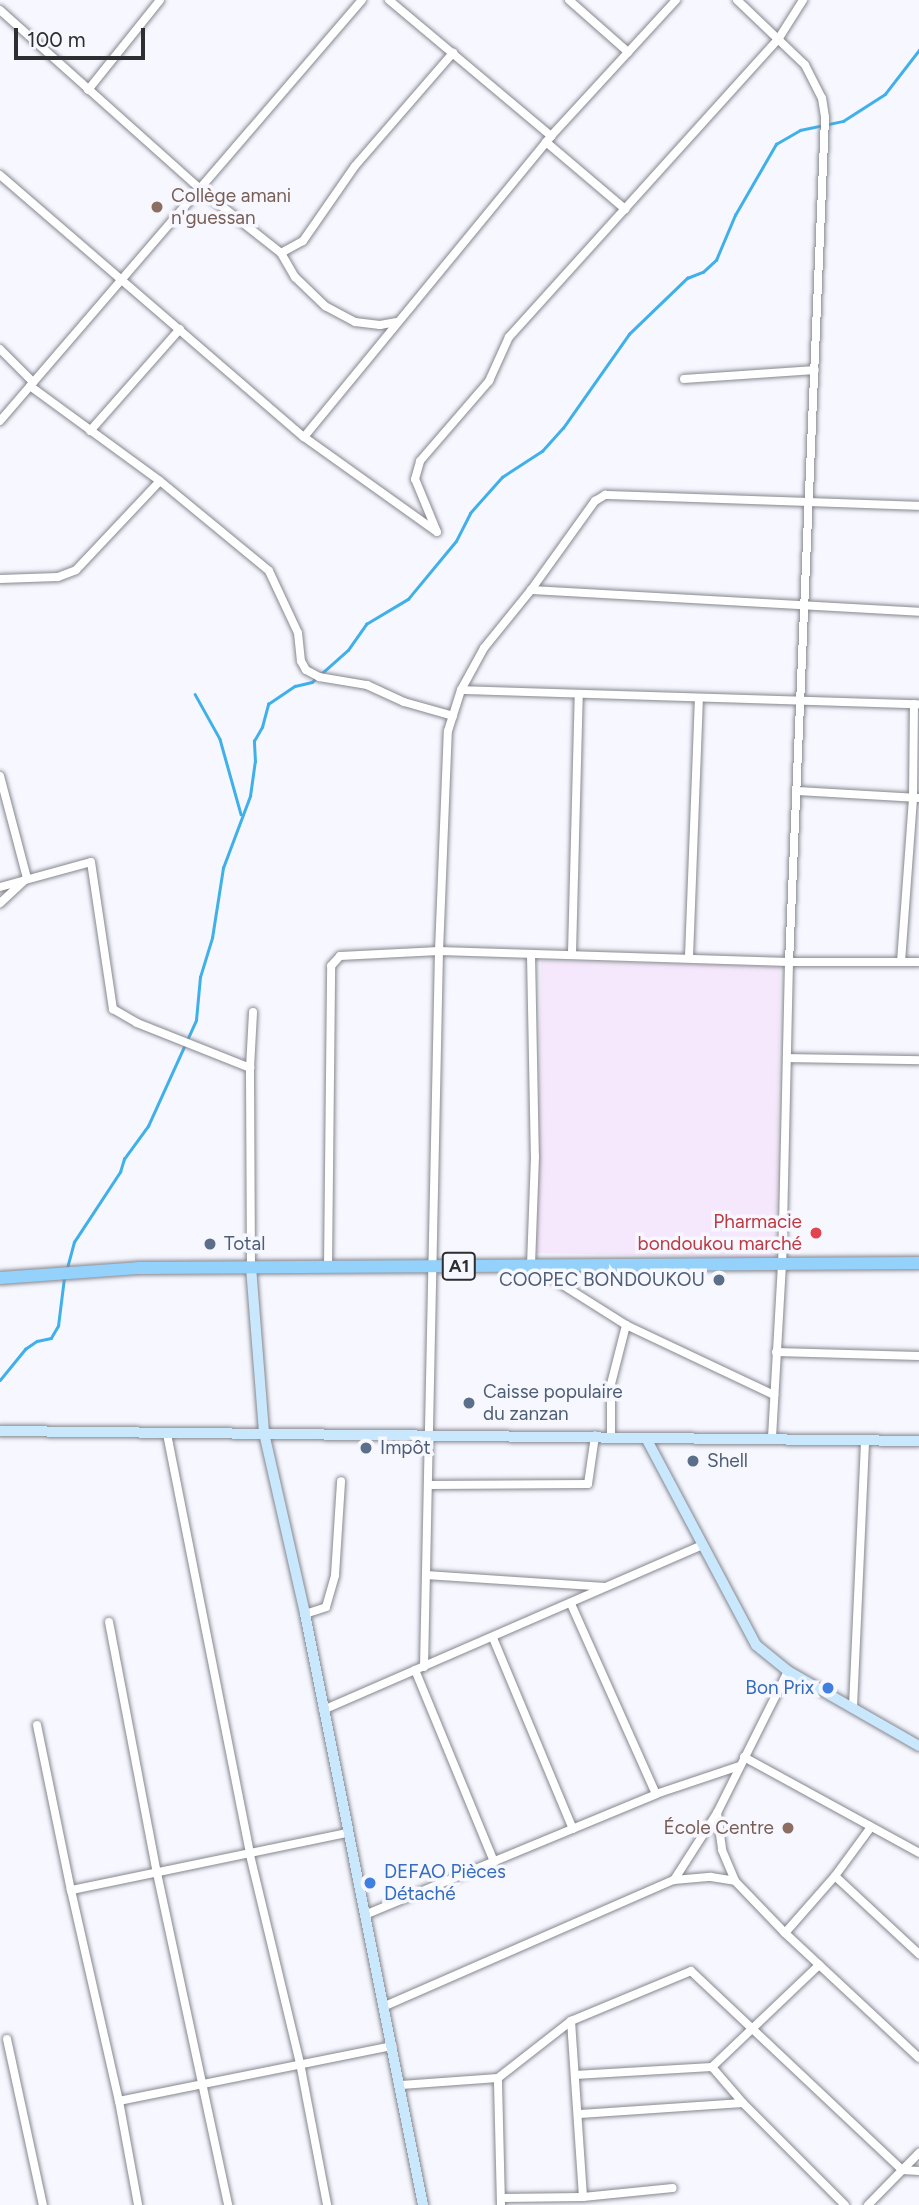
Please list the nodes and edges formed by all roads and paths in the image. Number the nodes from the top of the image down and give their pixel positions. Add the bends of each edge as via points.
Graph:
1 (160, 0) edge
2 (362, 0) edge
3 (390, 0) edge
4 (569, 0) edge
5 (676, 0) edge
6 (737, 0) edge
7 (803, 0) edge
8 (0, 10) edge
9 (779, 38) junction
10 (628, 52) junction
11 (453, 53) junction
12 (88, 90) junction
13 (548, 139) junction
14 (0, 176) edge
15 (200, 189) junction
16 (625, 209) junction
17 (281, 253) junction
18 (123, 279) junction
19 (397, 322) junction
20 (180, 328) junction
21 (0, 349) edge
22 (815, 370) junction
23 (684, 379) dead end
24 (32, 384) junction
25 (0, 421) edge
26 (90, 431) junction
27 (304, 437) junction
28 (160, 481) junction
29 (810, 500) junction
30 (919, 506) edge
31 (0, 579) edge
32 (531, 590) junction
33 (805, 607) junction
34 (919, 612) edge
35 (461, 690) junction
36 (579, 694) junction
37 (699, 699) junction
38 (802, 702) junction
39 (916, 704) edge
40 (453, 716) junction
41 (0, 775) edge
42 (1, 787) edge
43 (797, 791) junction
44 (916, 798) edge
45 (27, 878) junction
46 (0, 887) edge
47 (0, 903) edge
48 (439, 951) junction
49 (572, 953) junction
50 (531, 955) junction
51 (689, 957) junction
52 (789, 962) junction
53 (901, 962) junction
54 (919, 962) edge
55 (253, 1012) dead end
56 (787, 1058) junction
57 (919, 1060) edge
58 (250, 1068) junction
59 (919, 1263) edge
60 (782, 1264) junction
61 (531, 1265) junction
62 (433, 1266) junction
63 (251, 1267) junction
64 (328, 1267) junction
65 (0, 1278) edge
66 (626, 1325) junction
67 (776, 1352) junction
68 (919, 1356) edge
69 (774, 1395) junction
70 (0, 1431) edge
71 (264, 1433) junction
72 (167, 1434) junction
73 (427, 1436) junction
74 (595, 1436) junction
75 (611, 1437) junction
76 (646, 1438) junction
77 (772, 1438) junction
78 (865, 1441) junction
79 (919, 1441) edge
80 (341, 1481) dead end
81 (428, 1485) junction
82 (700, 1546) junction
83 (426, 1575) junction
84 (609, 1587) junction
85 (571, 1604) junction
86 (305, 1614) junction
87 (109, 1622) dead end
88 (493, 1638) junction
89 (419, 1668) junction
90 (788, 1671) junction
91 (853, 1707) junction
92 (323, 1710) junction
93 (37, 1725) dead end
94 (919, 1746) edge
95 (744, 1757) junction
96 (739, 1766) junction
97 (656, 1794) junction
98 (717, 1813) junction
99 (870, 1827) junction
100 (573, 1829) junction
101 (348, 1833) junction
102 (919, 1853) edge
103 (250, 1855) junction
104 (494, 1863) junction
105 (157, 1873) junction
106 (835, 1876) junction
107 (674, 1880) junction
108 (736, 1881) junction
109 (71, 1891) junction
110 (367, 1914) junction
111 (785, 1933) junction
112 (919, 1954) edge
113 (819, 1965) junction
114 (385, 2006) junction
115 (572, 2021) junction
116 (753, 2027) junction
117 (8, 2039) dead end
118 (393, 2046) junction
119 (919, 2058) edge
120 (300, 2063) junction
121 (712, 2067) junction
122 (575, 2075) junction
123 (498, 2078) junction
124 (203, 2082) junction
125 (401, 2085) junction
126 (120, 2101) junction
127 (743, 2104) junction
128 (580, 2114) junction
129 (919, 2153) edge
130 (902, 2170) junction
131 (919, 2171) edge
132 (673, 2188) dead end
133 (583, 2197) junction
134 (501, 2202) edge
135 (43, 2205) edge
136 (138, 2205) edge
137 (228, 2205) edge
138 (327, 2205) edge
139 (423, 2205) edge
140 (845, 2205) edge
141 (868, 2205) edge

1 - 12 street
2 - 15 street
3 - 11 street
4 - 10 street
5 - 10 street
6 - 9 street
7 - 9 street
8 - 12 street
9 - 16 street
9 - 22 street via 815,81 825,118
10 - 13 street
11 - 13 street
11 - 17 street via 355,166 303,241
12 - 15 street
13 - 16 street
13 - 19 street
14 - 18 street
15 - 17 street
15 - 18 street
16 - 27 street via 509,337 489,382 420,461 415,479 438,532
17 - 19 street via 295,278 343,317 368,324
18 - 20 street
18 - 24 street
19 - 27 street
20 - 26 street
20 - 27 street
21 - 24 street
22 - 23 street
22 - 29 street
24 - 25 street
24 - 26 street
26 - 28 street
28 - 31 street via 76,570 58,577
28 - 40 street via 273,575 298,633 306,670 319,677 367,685
29 - 30 street
29 - 32 street via 605,495 595,500
29 - 33 street
32 - 33 street
32 - 35 street via 484,648
33 - 34 street
33 - 38 street
35 - 36 street
35 - 40 street
36 - 37 street
36 - 49 street
37 - 38 street
37 - 51 street
38 - 39 street
38 - 43 street
39 - 44 street
40 - 48 street via 448,731
41 - 42 street
42 - 45 street
43 - 44 street
43 - 52 street
44 - 53 street
45 - 46 street
45 - 47 street
45 - 58 street via 91,862 113,1009
48 - 50 street
48 - 62 street
48 - 64 street via 333,960
49 - 50 street
49 - 51 street
50 - 61 street via 535,1156
51 - 52 street
52 - 53 street
52 - 56 street
53 - 54 street
55 - 58 street
56 - 57 street
56 - 60 street
58 - 63 street
59 - 60 main road, A1
60 - 61 main road, A1
60 - 67 street
61 - 62 main road, A1
61 - 66 street
62 - 64 main road, A1
62 - 73 street
63 - 64 main road, A1
63 - 65 main road, A1 via 74,1270
63 - 71 street
66 - 69 street
66 - 75 street via 611,1384
67 - 68 street
67 - 69 street
69 - 77 street
70 - 72 street
71 - 72 street
71 - 73 street
71 - 86 street
72 - 103 street
73 - 74 street
73 - 81 street
74 - 75 street
74 - 81 street via 589,1484
75 - 76 street
76 - 77 street
76 - 82 street
77 - 78 street
78 - 79 street
78 - 91 street
80 - 86 street via 335,1575 326,1607
81 - 83 street
82 - 84 street
82 - 90 street via 756,1645
83 - 84 street
83 - 89 street
84 - 85 street
85 - 88 street
85 - 97 street
86 - 92 street
87 - 105 street
88 - 89 street
88 - 100 street
89 - 92 street
89 - 104 street
90 - 91 street
90 - 95 street
91 - 94 street
92 - 101 street
93 - 109 street
95 - 96 street
95 - 99 street
96 - 97 street
96 - 98 street
97 - 100 street
98 - 107 street
98 - 108 street via 722,1850
99 - 102 street
99 - 106 street
100 - 104 street
101 - 103 street
101 - 110 street
103 - 105 street
103 - 120 street
104 - 110 street
105 - 109 street
105 - 124 street
106 - 111 street
106 - 112 street
107 - 108 street via 711,1877
107 - 114 street
108 - 111 street
109 - 126 street
110 - 114 street
111 - 113 street
113 - 116 street
113 - 119 street
114 - 118 street
115 - 116 street via 691,1971
115 - 122 street
115 - 123 street
116 - 121 street
116 - 130 street
117 - 135 street
118 - 120 street
118 - 125 street
120 - 124 street
120 - 138 street
121 - 122 street
121 - 127 street
122 - 128 street
123 - 125 street
123 - 134 street
124 - 126 street
124 - 137 street
125 - 139 street
126 - 136 street
127 - 128 street
127 - 140 street
128 - 133 street
129 - 130 street
130 - 131 street
130 - 141 street
132 - 133 street
133 - 134 street

